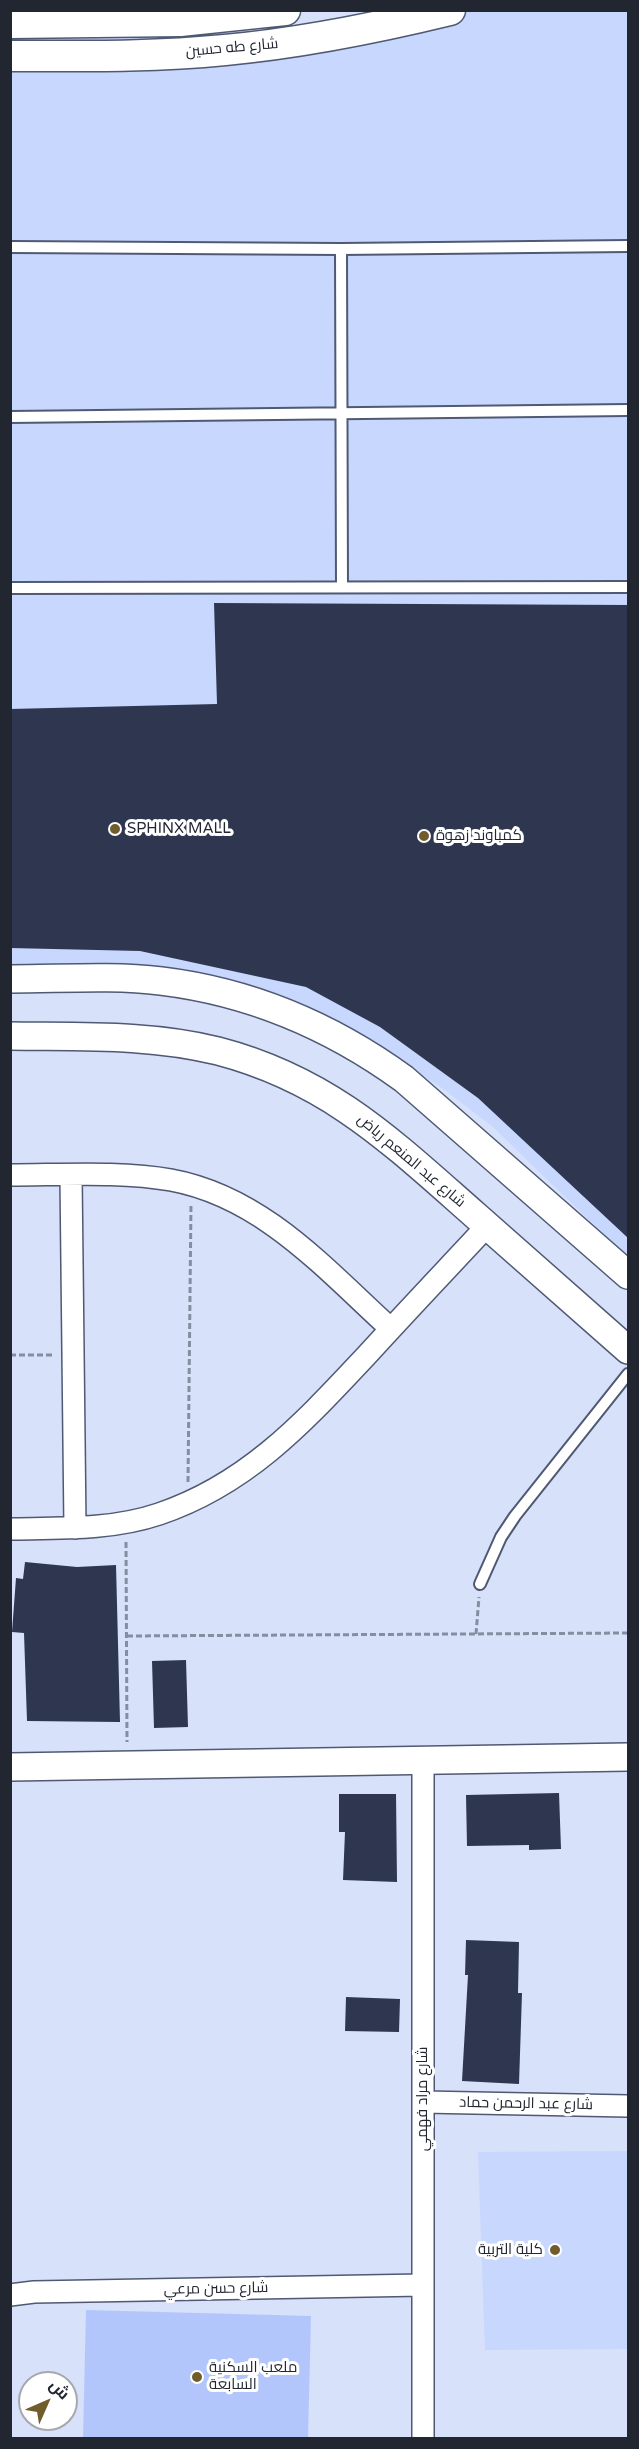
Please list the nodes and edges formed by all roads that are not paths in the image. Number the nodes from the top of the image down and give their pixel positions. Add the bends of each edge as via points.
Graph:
1 (285, 10) edge
2 (450, 10) edge
3 (10, 23) edge
4 (10, 56) edge
5 (628, 246) edge
6 (10, 247) edge
7 (340, 249) junction
8 (628, 410) edge
9 (340, 415) junction
10 (10, 417) edge
11 (342, 587) junction
12 (628, 587) edge
13 (10, 588) edge
14 (10, 979) edge
15 (10, 1036) edge
16 (10, 1175) edge
17 (71, 1176) junction
18 (487, 1226) junction
19 (628, 1275) edge
20 (391, 1329) junction
21 (628, 1350) edge
22 (628, 1374) edge
23 (75, 1528) junction
24 (10, 1529) edge
25 (480, 1584) road end
26 (628, 1757) edge
27 (423, 1758) junction
28 (10, 1767) edge
29 (423, 2102) junction
30 (628, 2106) edge
31 (422, 2285) junction
32 (10, 2295) edge
33 (423, 2439) edge

1 - 3 main road, شارع طه حسين via 180,21
2 - 4 main road, شارع طه حسين via 342,34 225,50
5 - 7 lane
6 - 7 lane
7 - 9 lane
8 - 9 lane
9 - 10 lane
9 - 11 lane
11 - 12 lane
11 - 13 lane
14 - 19 street via 122,978 179,984 235,995 307,1020 405,1079
15 - 18 street, شارع عبد المنعم رياض via 153,1039 218,1051 280,1072 366,1122
16 - 17 street
17 - 20 street via 147,1177 191,1184 243,1204 289,1236
17 - 23 street
18 - 20 street
18 - 21 street, شارع عبد المنعم رياض
20 - 23 street via 293,1432 216,1490 157,1515
22 - 25 lane via 515,1516
23 - 24 street
26 - 27 street
27 - 28 street
27 - 29 street, شارع مراد فهمي
29 - 30 street, شارع عبد الرحمن حماد
29 - 31 street, شارع مراد فهمي
31 - 32 street, شارع حسن مرعي
31 - 33 street, شارع مراد فهمي

